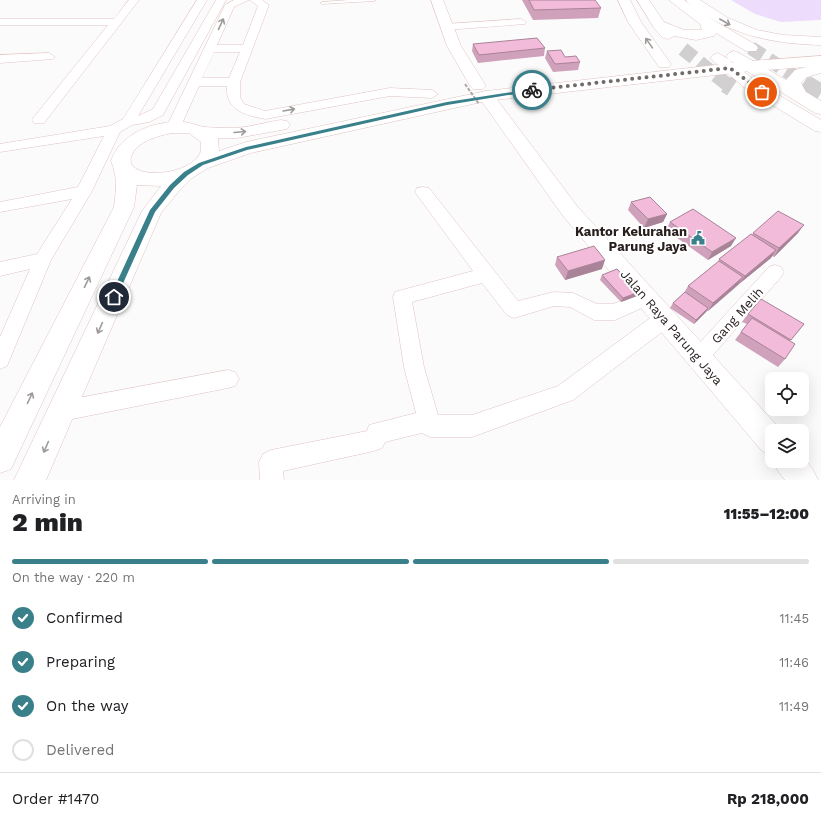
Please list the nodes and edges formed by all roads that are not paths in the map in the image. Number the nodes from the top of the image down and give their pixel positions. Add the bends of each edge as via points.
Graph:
1 (134, 0) edge
2 (202, 0) edge
3 (221, 0) edge
4 (244, 0) edge
5 (255, 0) edge
6 (374, 0) edge
7 (437, 0) edge
8 (624, 0) edge
9 (644, 0) edge
10 (675, 0) edge
11 (692, 0) edge
12 (322, 3) dead end
13 (705, 21) junction
14 (0, 22) edge
15 (14, 22) junction
16 (117, 22) junction
17 (521, 22) dead end
18 (659, 25) junction
19 (0, 26) edge
20 (446, 27) junction
21 (821, 41) edge
22 (247, 48) junction
23 (751, 48) tunnel mouth
24 (210, 49) junction
25 (684, 49) tunnel mouth
26 (821, 50) edge
27 (49, 57) dead end
28 (12, 58) junction
29 (0, 59) edge
30 (727, 61) junction
31 (821, 61) edge
32 (664, 64) junction
33 (751, 66) junction
34 (821, 68) edge
35 (0, 70) edge
36 (194, 82) junction
37 (234, 82) junction
38 (732, 88) tunnel mouth
39 (477, 93) junction
40 (432, 94) junction
41 (800, 95) junction
42 (821, 109) edge
43 (39, 120) dead end
44 (128, 122) junction
45 (821, 127) edge
46 (173, 128) junction
47 (114, 130) junction
48 (201, 132) junction
49 (821, 138) edge
50 (0, 148) edge
51 (193, 169) junction
52 (125, 171) junction
53 (84, 191) junction
54 (423, 192) dead end
55 (0, 207) edge
56 (43, 259) junction
57 (0, 268) edge
58 (775, 272) dead end
59 (486, 275) junction
60 (646, 298) junction
61 (664, 319) junction
62 (698, 357) junction
63 (0, 360) edge
64 (228, 379) dead end
65 (62, 411) junction
66 (428, 421) junction
67 (765, 433) edge
68 (0, 458) edge
69 (794, 468) edge
70 (30, 480) edge
71 (272, 480) edge
72 (803, 480) edge

1 - 16 street
2 - 44 street
3 - 44 street via 158,112
24 -> 4 street via 230,5
5 - 22 street via 264,4
6 - 12 lane
7 - 20 street, Jalan Raya Parung Jaya
32 -> 8 street via 635,22
9 - 18 main road
10 - 13 main road
11 -> 21 street via 745,32 782,40
13 - 18 main road via 710,28 709,33 699,36 684,35
13 - 23 main road
14 - 15 street
15 - 16 street
15 - 19 street
16 - 43 street
17 - 20 street
18 - 25 main road
20 - 39 street, Jalan Raya Parung Jaya
22 - 24 street
22 - 37 street
24 - 36 street
26 - 30 main road
27 - 28 street
28 - 29 street
28 - 35 street
30 - 32 main road
30 - 33 main road
30 - 39 main road
30 - 45 main road via 772,99
31 - 33 main road
32 - 39 main road
33 - 41 main road
34 - 41 main road via 802,73 794,79 793,83
36 - 37 street
36 - 46 street
37 -> 40 street via 232,93 237,105 249,112 264,115 390,92
38 - 49 main road
39 - 40 main road
39 - 51 main road via 246,148
39 - 60 street, Jalan Raya Parung Jaya via 570,211
48 -> 40 main road via 254,131
41 - 42 main road
44 - 47 street
46 - 48 main road via 184,127
46 - 52 main road via 154,131 138,139 125,150 121,161
47 - 50 street
47 - 53 street
48 - 51 main road via 210,140 210,152
51 - 52 main road via 162,180 140,179
51 -> 65 main road via 172,186 152,211
68 -> 52 main road via 124,207 127,185
53 - 55 street
53 - 56 street
54 - 59 street
56 - 57 street
56 - 63 street
58 - 62 street, Gang Melih
59 - 60 street via 514,310 554,299 574,300 594,312 615,312
59 - 66 street via 402,297 411,354
60 - 61 street, Jalan Raya Parung Jaya
61 - 62 street, Jalan Raya Parung Jaya
61 - 66 street via 565,393 472,426 430,426
62 - 67 street, Jalan Raya Parung Jaya
64 - 65 street
65 -> 70 main road
66 - 71 street via 377,433 374,440 271,462
69 - 72 street

